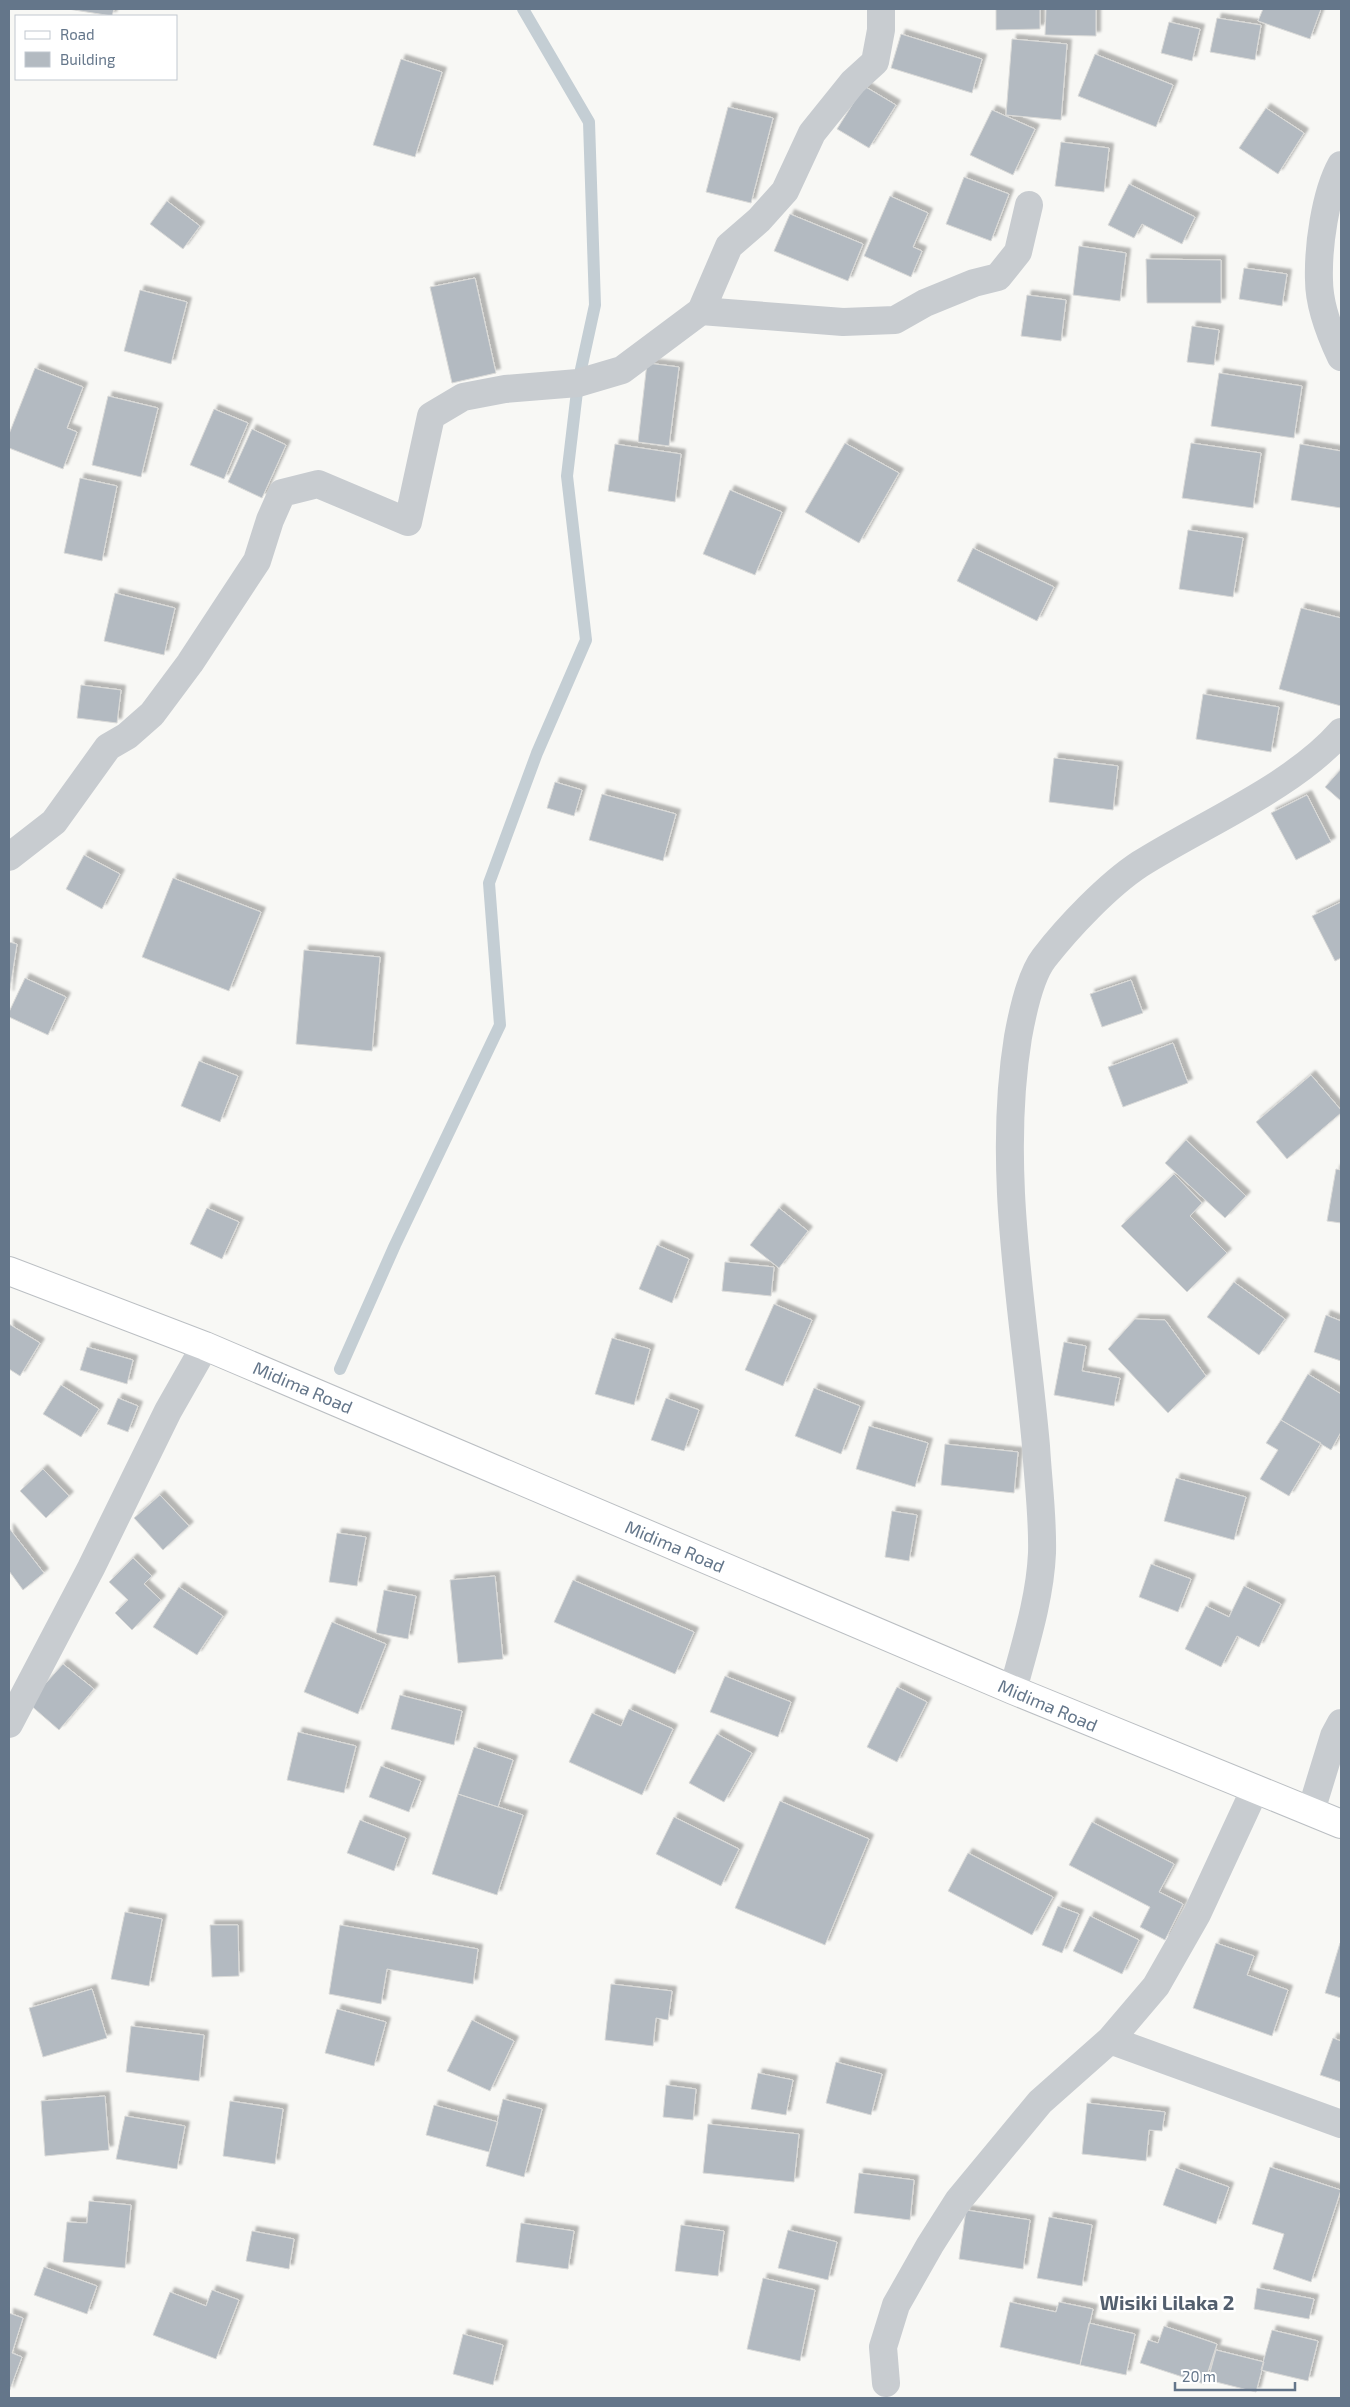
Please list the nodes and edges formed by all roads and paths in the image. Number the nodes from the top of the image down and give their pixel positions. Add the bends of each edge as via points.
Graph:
1 (881, 9) edge
2 (1341, 165) edge
3 (1029, 205) dead end
4 (701, 311) junction
5 (1341, 357) edge
6 (1341, 732) edge
7 (9, 857) edge
8 (9, 1271) edge
9 (205, 1346) junction
10 (1013, 1690) junction
11 (1341, 1723) edge
12 (9, 1724) edge
13 (1255, 1789) junction
14 (1311, 1811) junction
15 (1341, 1824) edge
16 (1110, 2040) junction
17 (1341, 2124) edge
18 (886, 2383) dead end

1 - 4 street via 875,62 852,82 812,132 785,191 729,246
2 - 5 street via 1334,178 1323,228 1318,282 1330,335
3 - 4 street via 1018,252 998,277 925,303 895,320 843,322
4 - 7 street via 622,370 578,383 505,389 463,397 431,416 408,522 318,484 282,493 257,561 152,714 127,736 108,747 54,822
6 - 10 street via 1288,778 1137,866 1088,908 1041,961 1023,1009 1014,1064 1010,1152 1012,1216 1033,1410 1042,1554 1033,1615
8 - 9 main road, Midima Road
9 - 10 main road, Midima Road
9 - 12 street via 168,1411
10 - 13 main road, Midima Road
11 - 14 street
13 - 14 main road, Midima Road
13 - 16 street via 1193,1922 1156,1986
14 - 15 main road, Midima Road
16 - 17 street
16 - 18 street via 1040,2102 958,2201 896,2305 883,2347

